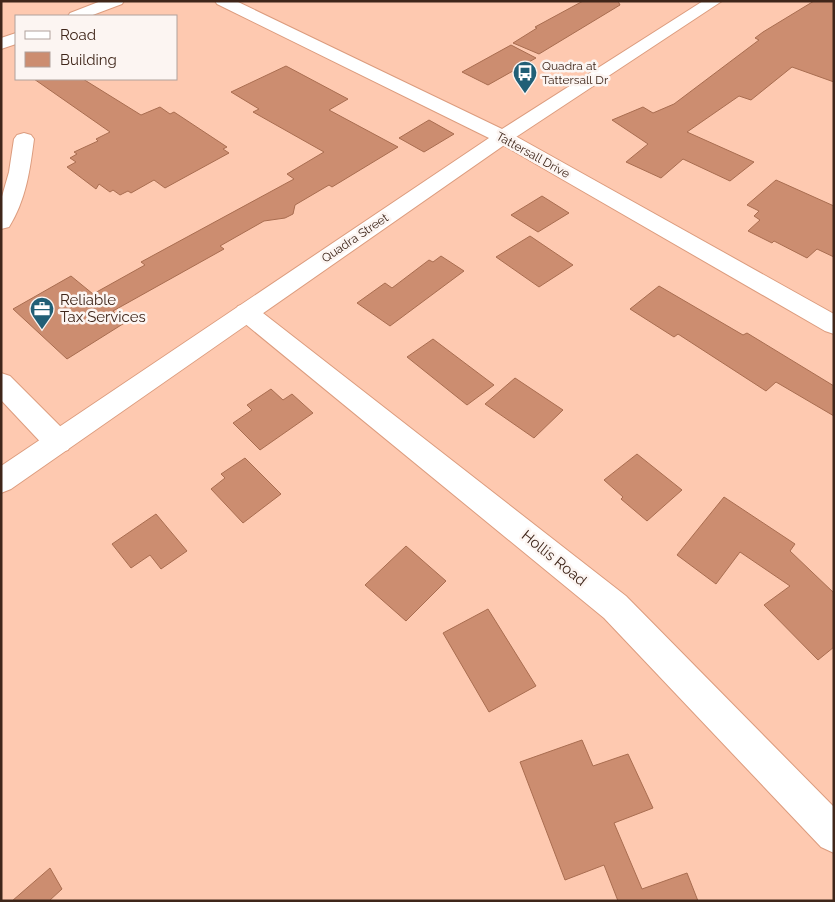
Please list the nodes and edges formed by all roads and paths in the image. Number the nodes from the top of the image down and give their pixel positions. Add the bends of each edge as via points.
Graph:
1 (116, 1) edge
2 (223, 1) edge
3 (714, 1) edge
4 (79, 15) edge
5 (15, 38) edge
6 (1, 44) edge
7 (503, 138) junction
8 (24, 139) dead end
9 (1, 222) edge
10 (246, 312) junction
11 (834, 325) edge
12 (1, 383) edge
13 (58, 442) junction
14 (1, 481) edge
15 (834, 834) edge

1 - 4 main road
2 - 7 main road, Tattersall Drive
3 - 7 main road, Quadra Street
5 - 6 main road
7 - 10 main road, Quadra Street
7 - 11 main road, Tattersall Drive
8 - 9 main road via 20,178
10 - 13 main road, Quadra Street
10 - 15 main road, Hollis Road via 615,607
12 - 13 main road
13 - 14 main road, Quadra Street

